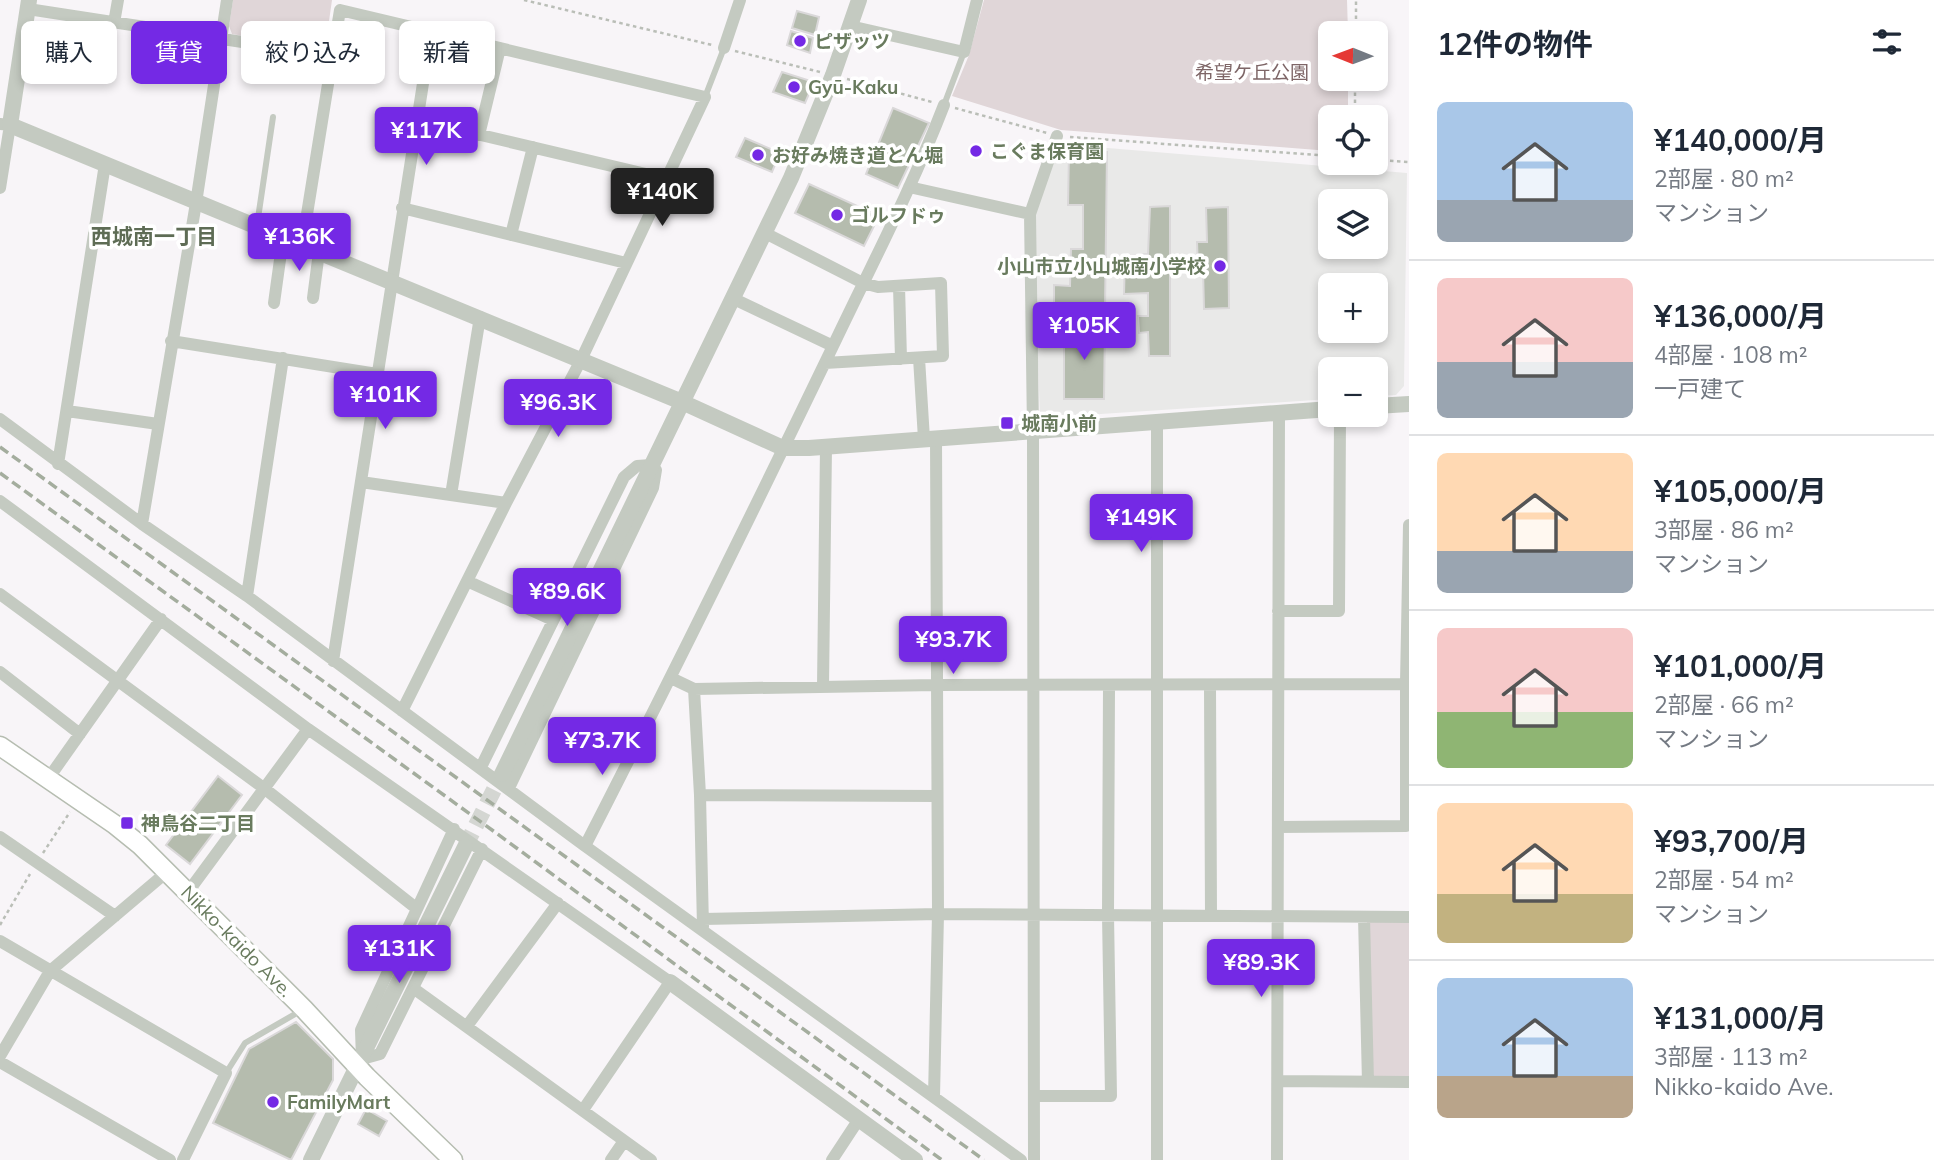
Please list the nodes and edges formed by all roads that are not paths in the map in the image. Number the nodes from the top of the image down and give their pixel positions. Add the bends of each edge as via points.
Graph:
1 (118, 0) edge
2 (227, 0) edge
3 (740, 0) edge
4 (859, 0) edge
5 (977, 0) edge
6 (28, 5) edge
7 (340, 5) edge
8 (104, 21) edge
9 (114, 21) edge
10 (224, 21) edge
11 (399, 23) edge
12 (850, 26) junction
13 (495, 47) edge
14 (500, 48) junction
15 (724, 48) joint
16 (964, 52) junction
17 (214, 84) edge
18 (328, 84) edge
19 (423, 84) edge
20 (705, 97) junction
21 (944, 105) joint
22 (273, 117) dead end
23 (417, 120) junction
24 (5, 125) edge
25 (479, 135) junction
26 (1057, 136) road end
27 (533, 147) junction
28 (105, 164) junction
29 (667, 179) junction
30 (909, 187) junction
31 (0, 188) edge
32 (196, 203) junction
33 (402, 208) junction
34 (1030, 214) junction
35 (257, 227) junction
36 (765, 233) junction
37 (511, 235) junction
38 (283, 238) junction
39 (302, 245) junction
40 (318, 252) junction
41 (626, 263) junction
42 (392, 282) junction
43 (863, 283) junction
44 (899, 286) junction
45 (313, 299) dead end
46 (734, 299) junction
47 (274, 303) dead end
48 (480, 317) junction
49 (171, 341) junction
50 (832, 346) junction
51 (283, 358) junction
52 (919, 358) junction
53 (901, 359) junction
54 (581, 360) junction
55 (825, 363) junction
56 (377, 374) junction
57 (682, 401) junction
58 (1409, 404) edge
59 (1388, 405) edge
60 (1318, 410) edge
61 (67, 411) junction
62 (1279, 413) junction
63 (0, 419) edge
64 (1157, 422) junction
65 (158, 424) junction
66 (1340, 427) edge
67 (1033, 430) junction
68 (930, 439) junction
69 (826, 447) junction
70 (783, 448) junction
71 (58, 464) junction
72 (651, 465) junction
73 (361, 482) junction
74 (451, 495) junction
75 (0, 501) edge
76 (506, 503) junction
77 (142, 524) junction
78 (1409, 525) edge
79 (1408, 568) edge
80 (467, 581) junction
81 (0, 594) edge
82 (247, 596) junction
83 (1278, 611) junction
84 (161, 619) junction
85 (553, 620) junction
86 (333, 661) junction
87 (0, 673) edge
88 (671, 678) junction
89 (118, 680) junction
90 (1407, 684) edge
91 (936, 685) junction
92 (1034, 685) junction
93 (823, 686) junction
94 (1109, 686) junction
95 (1158, 686) junction
96 (1210, 686) junction
97 (1278, 686) junction
98 (694, 689) junction
99 (402, 711) junction
100 (308, 729) junction
101 (80, 734) junction
102 (0, 746) edge
103 (481, 767) junction
104 (48, 779) junction
105 (505, 781) junction
106 (265, 789) junction
107 (700, 795) junction
108 (937, 796) junction
109 (1278, 827) junction
110 (1408, 827) edge
111 (454, 829) junction
112 (0, 837) edge
113 (585, 846) junction
114 (474, 848) junction
115 (168, 871) junction
116 (188, 892) junction
117 (558, 904) junction
118 (416, 908) junction
119 (939, 914) junction
120 (1032, 915) junction
121 (1108, 915) junction
122 (1158, 915) junction
123 (115, 916) junction
124 (1211, 916) junction
125 (1277, 917) junction
126 (1364, 917) junction
127 (1409, 917) edge
128 (703, 925) junction
129 (0, 941) edge
130 (50, 971) junction
131 (670, 982) junction
132 (414, 988) junction
133 (304, 1009) junction
134 (467, 1026) junction
135 (0, 1056) edge
136 (0, 1062) edge
137 (360, 1063) junction
138 (226, 1073) junction
139 (1278, 1081) junction
140 (1368, 1082) junction
141 (1409, 1082) edge
142 (1034, 1096) junction
143 (934, 1097) junction
144 (583, 1110) junction
145 (859, 1119) junction
146 (624, 1141) junction
147 (170, 1160) edge
148 (183, 1160) edge
149 (312, 1160) edge
150 (453, 1160) edge
151 (611, 1160) edge
152 (651, 1160) edge
153 (832, 1160) edge
154 (915, 1160) edge
155 (1021, 1160) edge
156 (1034, 1160) edge
157 (1157, 1160) edge
158 (1277, 1160) edge

1 - 9 street
2 - 10 street
3 - 15 street
4 - 12 street
5 - 16 street
6 - 8 street
6 - 24 street
7 - 11 street
12 - 16 street
12 - 36 street
13 - 14 street
14 - 20 street
14 - 25 street
15 - 20 lane
16 - 21 lane
17 - 32 street
18 - 39 street
19 - 23 street
20 - 29 street
21 - 30 street
22 - 35 lane
23 - 25 street
23 - 33 street
24 - 28 street
24 - 31 street
25 - 27 street
26 - 34 street
27 - 29 street
27 - 37 street
28 - 32 street
28 - 61 street
29 - 41 street
30 - 34 street
30 - 43 street
32 - 35 street
32 - 49 street
33 - 37 street
33 - 42 street
34 - 67 street
35 - 38 street
36 - 43 street
36 - 46 street
37 - 41 street
38 - 39 street
38 - 47 street
39 - 40 street
40 - 42 street
40 - 45 street
41 - 54 street
42 - 48 street
42 - 56 street
43 - 44 street
43 - 50 street
44 - 52 street via 942,283 943,356
44 - 53 street
46 - 50 street
46 - 57 street
48 - 54 street
48 - 74 street
49 - 51 street
49 - 65 street
50 - 55 street
51 - 56 street
51 - 82 street
52 - 53 street
52 - 68 street
53 - 55 street
54 - 57 street
54 - 76 street
55 - 70 street
56 - 73 street
57 - 70 street
57 - 72 street
58 - 59 street
60 - 62 street
61 - 65 street
61 - 71 street
62 - 64 street
62 - 83 street
63 - 71 street
64 - 67 street
64 - 95 street
65 - 77 street
66 - 83 street via 1339,611
67 - 68 street
67 - 92 street
68 - 69 street
68 - 91 street
69 - 70 street
69 - 93 street
70 - 88 street
71 - 77 street
72 - 85 street via 637,466 624,477
72 - 105 street
73 - 74 street
73 - 86 street
74 - 76 street
75 - 84 street
76 - 80 street
77 - 82 street
78 - 79 street
79 - 90 street
80 - 85 street
80 - 99 street
81 - 89 street
82 - 86 street
83 - 97 street
84 - 89 street
84 - 100 street
85 - 103 street
86 - 99 street
87 - 101 street
88 - 98 street
88 - 113 street
89 - 101 street
89 - 106 street
90 - 97 street
90 - 110 street
91 - 92 street
91 - 93 street
91 - 108 street
92 - 94 street
92 - 120 street
93 - 98 street
94 - 95 street
94 - 121 street
95 - 96 street
95 - 122 street
96 - 97 street
96 - 124 street
97 - 109 street
98 - 107 street
99 - 103 street
100 - 106 street
100 - 111 street
101 - 104 street
102 - 104 main road, Nikko-kaido Ave.
103 - 105 street
104 - 115 main road, Nikko-kaido Ave. via 122,831
105 - 113 street
106 - 116 street
106 - 118 street
107 - 108 street
107 - 128 street
108 - 119 street
109 - 110 street
109 - 125 street
111 - 114 street
111 - 118 street
112 - 123 street
113 - 128 street
114 - 117 street
114 - 132 street
114 - 137 street
115 - 116 main road, Nikko-kaido Ave.
115 - 123 street
116 - 133 main road, Nikko-kaido Ave.
117 - 131 street
117 - 134 street
118 - 137 street via 361,1030
119 - 120 street
119 - 128 street
119 - 143 street
120 - 121 street
120 - 142 street
121 - 122 street
121 - 142 street via 1111,1096
122 - 124 street
122 - 157 street
123 - 130 street
124 - 125 street
125 - 126 street
125 - 139 street
126 - 127 street
126 - 140 street
128 - 143 street
129 - 130 street
130 - 135 street
130 - 138 street
131 - 144 street
131 - 145 street
132 - 134 street
132 - 137 street via 380,1054
133 - 137 main road, Nikko-kaido Ave.
133 - 138 lane via 245,1044
134 - 144 street
136 - 147 street
137 - 149 street
137 - 150 main road, Nikko-kaido Ave.
138 - 148 street
139 - 140 street
139 - 158 street
140 - 141 street
142 - 156 street
143 - 155 street
144 - 146 street
145 - 153 street
145 - 154 street
146 - 151 street
146 - 152 street

